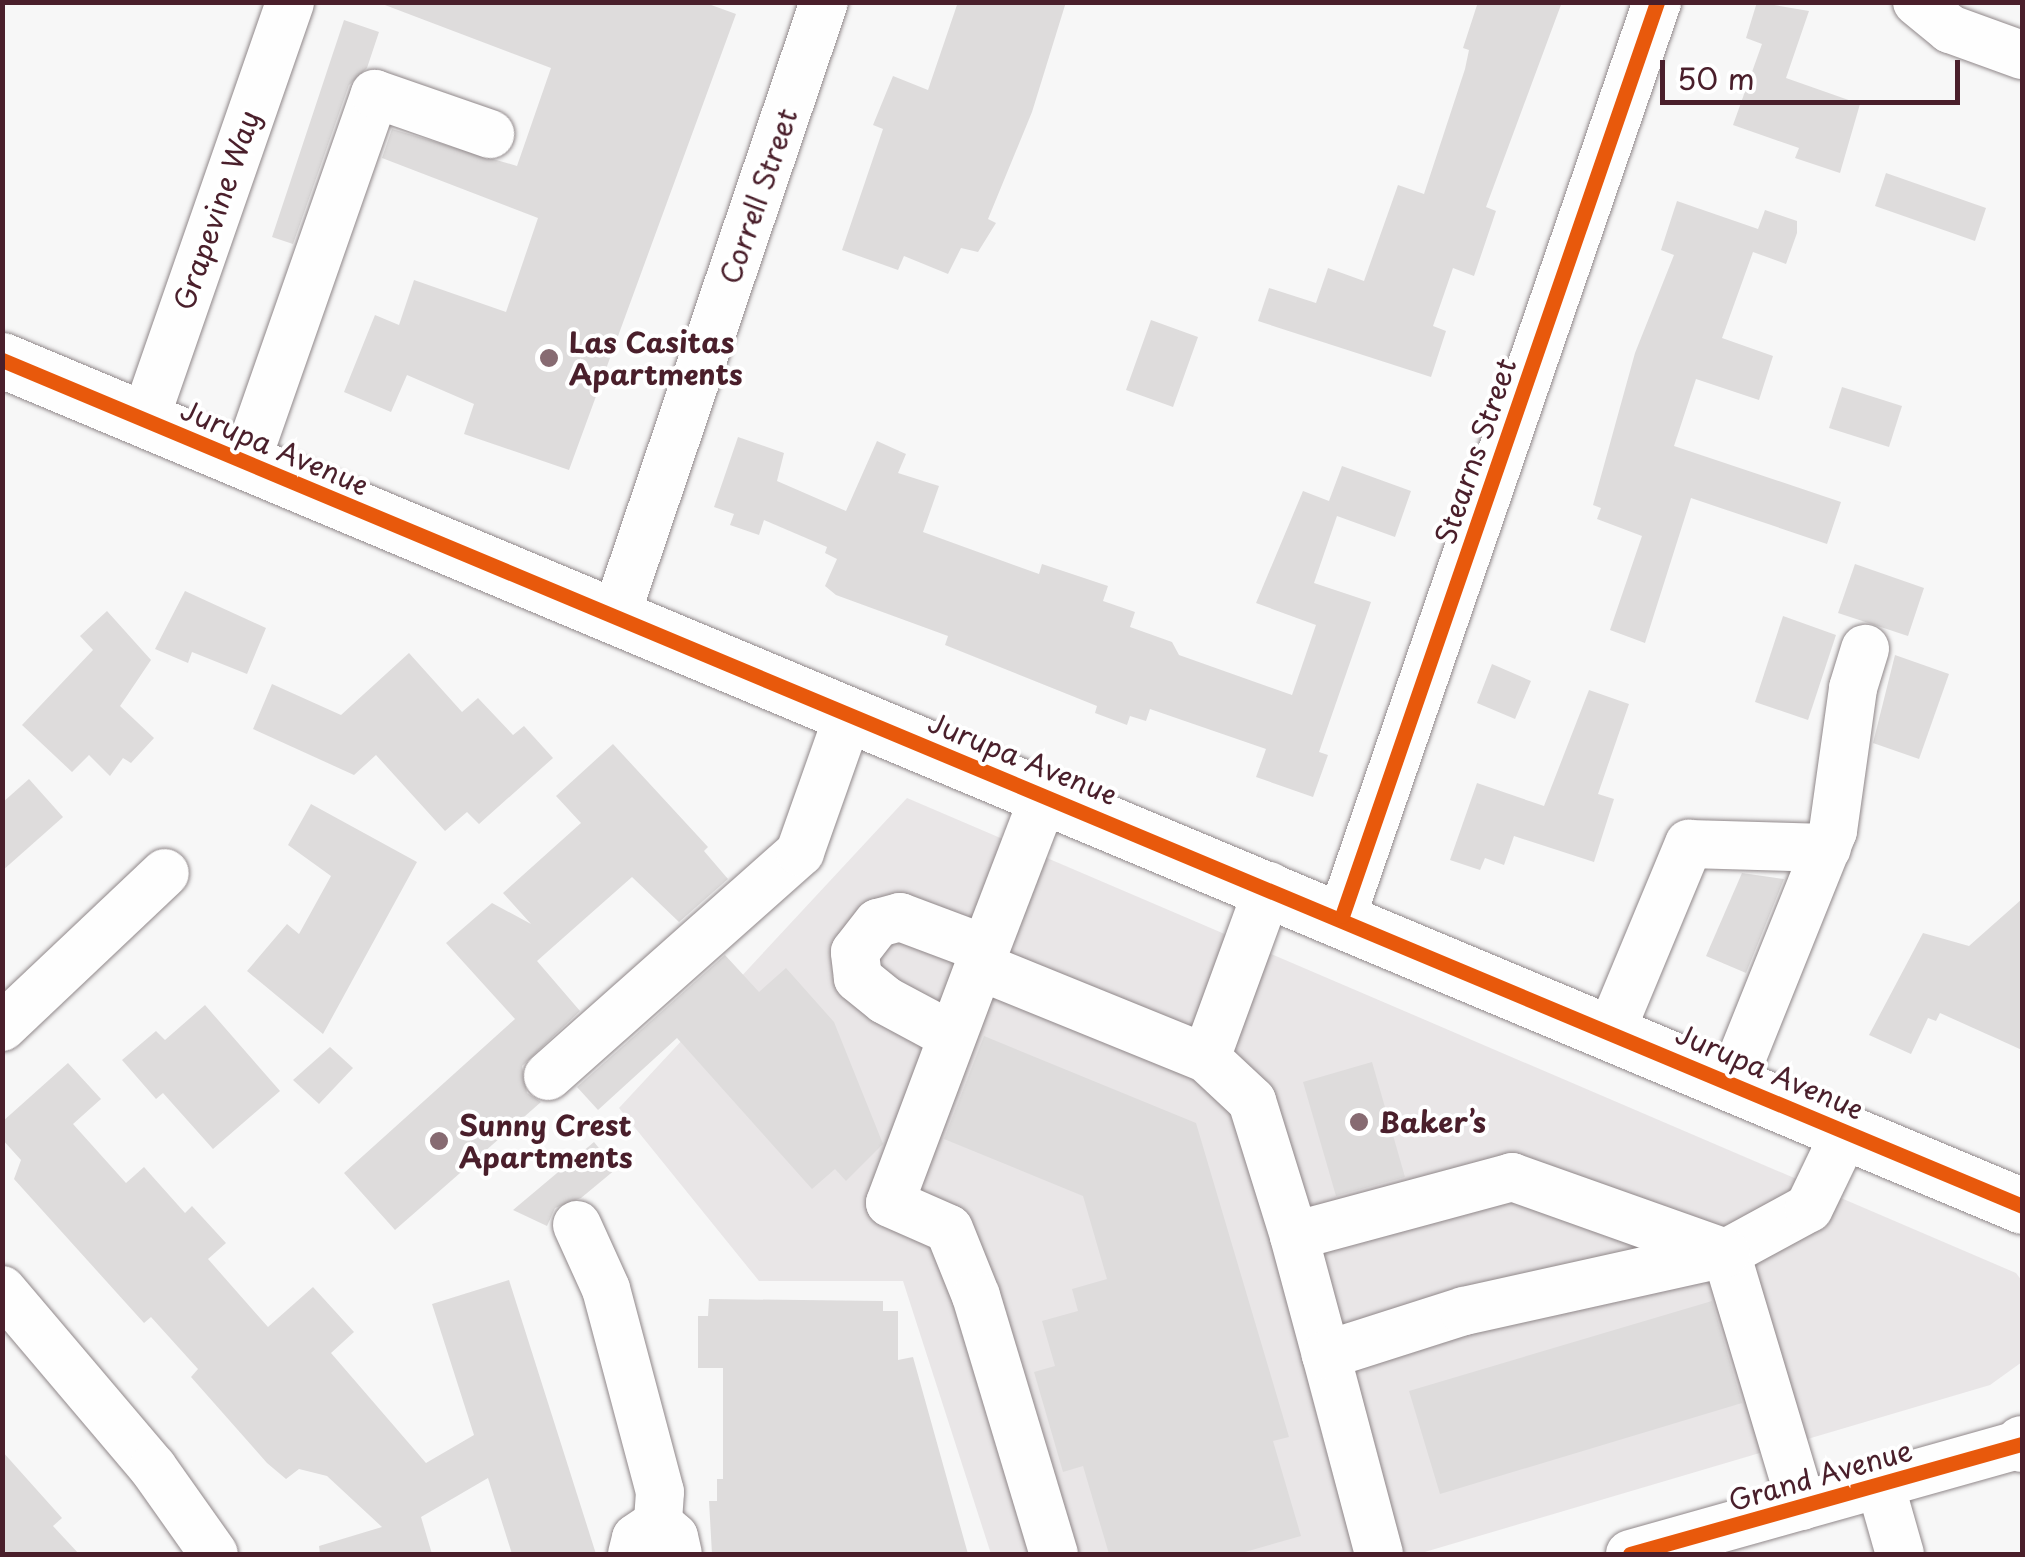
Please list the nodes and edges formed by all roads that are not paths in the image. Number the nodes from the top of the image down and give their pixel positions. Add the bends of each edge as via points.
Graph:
1 (290, 2) edge
2 (824, 2) edge
3 (1657, 2) edge
4 (1917, 2) edge
5 (2022, 55) edge
6 (490, 134) dead end
7 (2, 360) edge
8 (145, 419) junction
9 (246, 462) junction
10 (614, 618) junction
11 (1865, 649) dead end
12 (849, 714) junction
13 (1045, 794) junction
14 (1827, 848) junction
15 (165, 873) dead end
16 (1268, 886) junction
17 (1342, 916) junction
18 (982, 958) junction
19 (2, 1028) edge
20 (1610, 1031) junction
21 (952, 1036) junction
22 (1206, 1058) junction
23 (548, 1076) dead end
24 (1732, 1082) junction
25 (1846, 1131) junction
26 (2022, 1206) edge
27 (576, 1225) dead end
28 (1294, 1236) junction
29 (1726, 1253) junction
30 (2, 1290) edge
31 (1326, 1355) junction
32 (2022, 1443) edge
33 (1880, 1484) junction
34 (1802, 1506) junction
35 (656, 1544) edge
36 (214, 1554) edge
37 (1054, 1554) edge
38 (1379, 1554) edge
39 (1630, 1554) edge
40 (1900, 1554) edge

1 - 8 street, Grapevine Way
2 - 10 street, Correll Street
3 - 17 street, Stearns Street
4 - 5 street via 1950,29
6 - 9 street via 375,94
7 - 8 main road, Jurupa Avenue
8 - 9 main road, Jurupa Avenue
9 - 10 main road, Jurupa Avenue
10 - 12 main road, Jurupa Avenue
11 - 14 street
12 - 13 main road, Jurupa Avenue
12 - 23 street via 800,852
13 - 16 main road, Jurupa Avenue
13 - 18 street
14 - 20 street via 1690,844
14 - 24 street
15 - 19 street
16 - 17 main road, Jurupa Avenue
16 - 22 street
17 - 20 main road, Jurupa Avenue
18 - 21 street
18 - 21 street via 900,917 878,923 855,952 858,978
18 - 22 street
20 - 24 main road, Jurupa Avenue
21 - 37 street via 890,1202 949,1229 976,1296
22 - 28 street via 1252,1102
24 - 25 main road, Jurupa Avenue
25 - 26 main road, Jurupa Avenue
25 - 29 street via 1809,1208
27 - 35 street via 606,1289 660,1492
28 - 29 street via 1512,1177
28 - 31 street
29 - 31 street via 1464,1311
29 - 34 street
30 - 36 street via 153,1468
31 - 38 street
32 - 33 street, Grand Avenue
33 - 34 street, Grand Avenue
33 - 40 street
34 - 39 street, Grand Avenue

